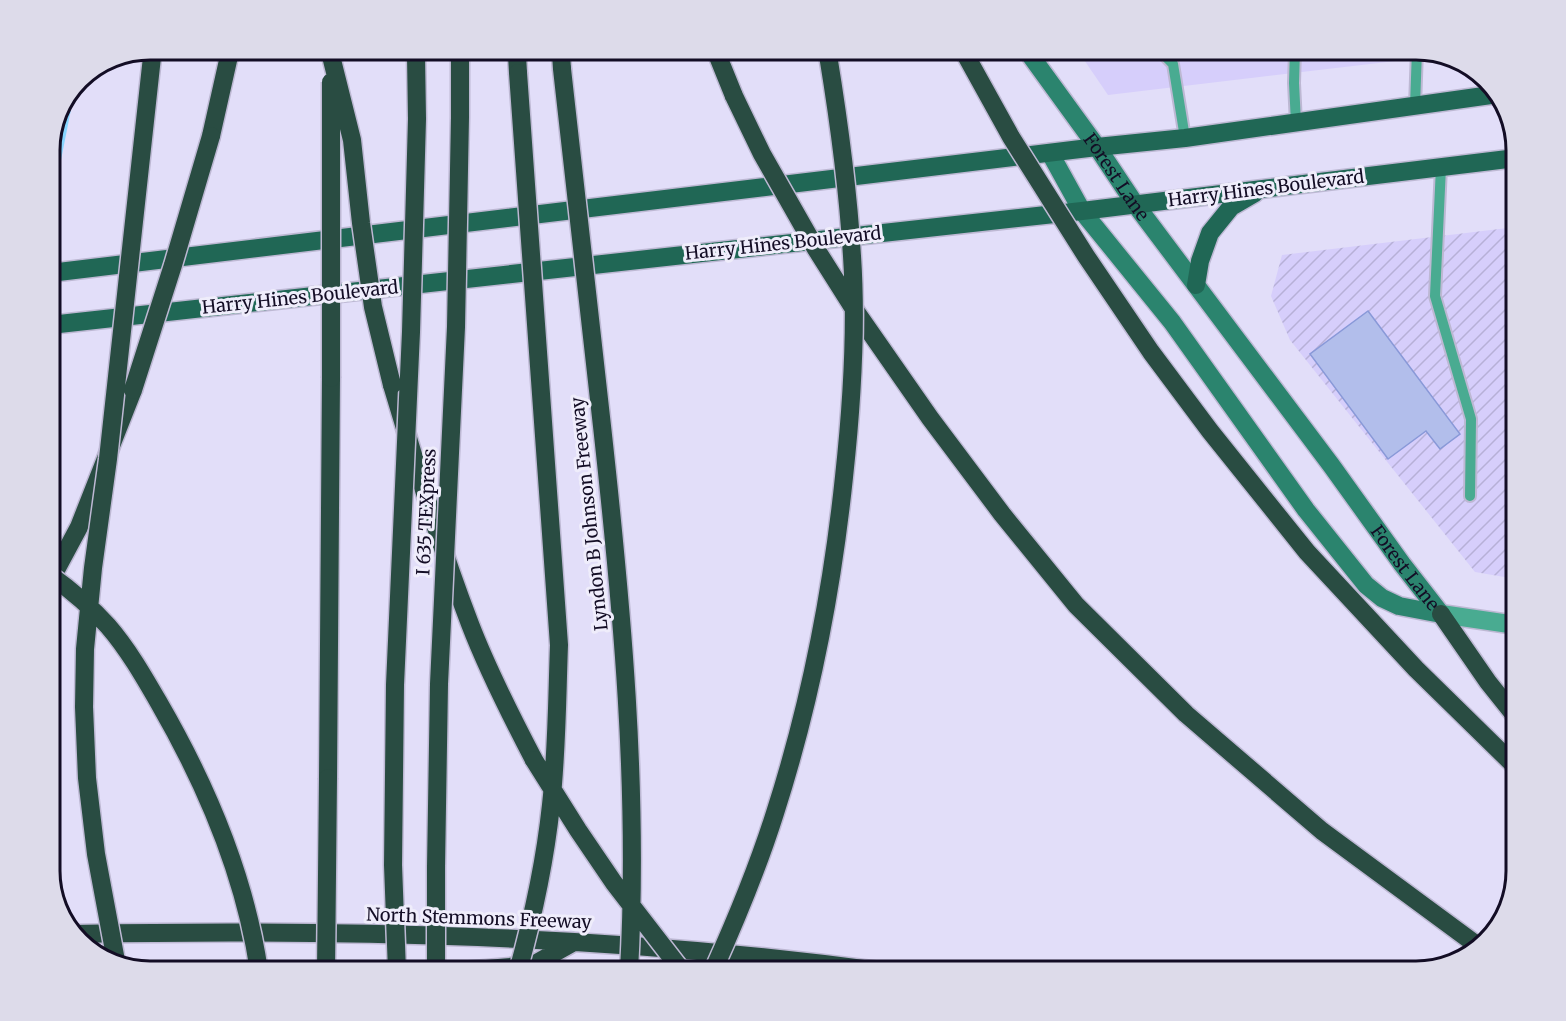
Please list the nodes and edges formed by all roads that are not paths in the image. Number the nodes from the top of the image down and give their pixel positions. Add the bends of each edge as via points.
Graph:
1 (152, 60) edge
2 (228, 60) edge
3 (331, 60) edge
4 (332, 60) edge
5 (416, 60) edge
6 (460, 60) edge
7 (517, 60) edge
8 (720, 60) edge
9 (828, 60) edge
10 (968, 60) edge
11 (1034, 60) edge
12 (1169, 60) edge
13 (1295, 60) edge
14 (1417, 60) edge
15 (561, 62) edge
16 (1487, 96) edge
17 (1415, 106) junction
18 (1296, 123) junction
19 (1185, 138) junction
20 (1097, 147) junction
21 (1050, 153) junction
22 (1506, 159) edge
23 (1442, 167) junction
24 (1262, 189) junction
25 (1135, 204) junction
26 (1082, 211) junction
27 (60, 272) edge
28 (1196, 285) junction
29 (60, 324) edge
30 (1470, 496) dead end
31 (60, 562) edge
32 (60, 583) edge
33 (1441, 614) junction
34 (1506, 624) edge
35 (1506, 704) edge
36 (1506, 757) edge
37 (86, 934) edge
38 (575, 941) junction
39 (1472, 941) edge
40 (115, 954) edge
41 (257, 961) edge
42 (326, 961) edge
43 (397, 961) edge
44 (436, 961) edge
45 (521, 961) edge
46 (540, 961) edge
47 (629, 961) edge
48 (674, 961) edge
49 (718, 961) edge
50 (796, 961) edge

1 - 40 highway, bridge via 86,649 87,778 96,855
2 - 31 highway, bridge via 211,135 133,390 79,527
3 - 42 highway, bridge
4 - 48 highway, bridge via 352,140 373,307 392,385 426,500 470,625 534,760 614,882
5 - 43 highway, I 635 TEXpress, bridge via 411,321 395,685 393,865
6 - 44 highway, I 635 TEXpress, bridge via 456,327 438,684
7 - 45 highway, bridge via 559,645 556,738 544,862
8 - 39 highway, bridge via 762,154 852,306 982,488 1077,605 1186,714 1322,831
9 - 49 highway, bridge via 840,128 852,258 854,338 840,520 804,712 775,814
10 - 36 highway, bridge via 1086,256 1210,430 1307,552 1416,669
11 - 20 main road, Forest Lane
12 - 19 lane via 1173,64
13 - 18 lane
14 - 17 lane
15 - 47 highway, Lyndon B Johnson Freeway, bridge via 610,499 626,682 632,852
16 - 17 main road
17 - 18 main road
18 - 19 main road
19 - 20 main road
20 - 21 main road
20 - 25 main road, Forest Lane
21 - 26 main road, Forest Lane
21 - 27 main road
22 - 23 main road, Harry Hines Boulevard
23 - 24 main road, Harry Hines Boulevard
23 - 30 lane via 1435,296 1471,419
24 - 25 main road, Harry Hines Boulevard
24 - 28 main road via 1231,207 1210,233
25 - 26 main road, Harry Hines Boulevard
25 - 28 main road, Forest Lane
26 - 29 main road, Harry Hines Boulevard
26 - 33 main road, Forest Lane via 1172,322 1306,510 1366,585 1399,606
28 - 33 main road, Forest Lane
32 - 41 highway, bridge via 110,628 184,748 232,859
33 - 34 street
33 - 35 highway
37 - 38 highway, North Stemmons Freeway via 347,934
38 - 46 highway
38 - 50 highway, North Stemmons Freeway

